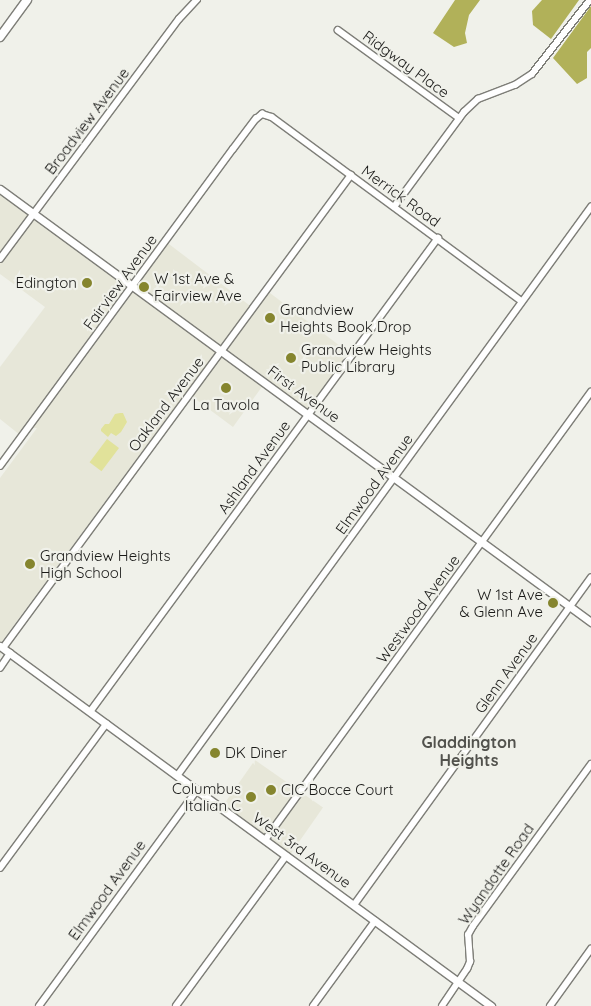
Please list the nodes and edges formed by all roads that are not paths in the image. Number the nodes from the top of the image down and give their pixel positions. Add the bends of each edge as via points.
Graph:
1 (28, 0) edge
2 (197, 0) edge
3 (590, 0) edge
4 (338, 30) dead end
5 (0, 37) edge
6 (262, 114) joint
7 (459, 118) junction
8 (351, 175) junction
9 (0, 189) edge
10 (394, 206) junction
11 (591, 207) edge
12 (34, 213) junction
13 (438, 238) junction
14 (0, 259) edge
15 (133, 286) junction
16 (522, 301) junction
17 (221, 351) junction
18 (591, 392) edge
19 (308, 414) junction
20 (0, 466) edge
21 (394, 478) junction
22 (482, 542) junction
23 (591, 578) edge
24 (570, 607) junction
25 (591, 622) edge
26 (1, 647) edge
27 (10, 653) junction
28 (0, 668) edge
29 (90, 712) junction
30 (106, 724) junction
31 (591, 764) edge
32 (177, 776) junction
33 (197, 790) junction
34 (265, 840) junction
35 (286, 856) junction
36 (0, 868) edge
37 (354, 905) junction
38 (375, 921) junction
39 (591, 949) edge
40 (459, 982) junction
41 (39, 1006) edge
42 (176, 1006) edge
43 (313, 1006) edge
44 (442, 1006) edge
45 (491, 1006) edge
46 (550, 1006) edge

1 - 5 main road
2 - 12 street, Broadview Avenue via 176,22
3 - 7 street via 532,74 515,85 478,100
4 - 7 street, Ridgway Place
6 - 8 street, Merrick Road via 272,117
6 - 15 street, Fairview Avenue
7 - 10 street
8 - 10 street, Merrick Road
8 - 17 street, Oakland Avenue
9 - 12 street, First Avenue
10 - 13 street, Merrick Road
11 - 16 street, Elmwood Avenue
12 - 14 street, Broadview Avenue
12 - 15 street, First Avenue
13 - 16 street, Merrick Road
13 - 19 street, Ashland Avenue
15 - 17 street, First Avenue
15 - 20 street, Fairview Avenue
16 - 21 street, Elmwood Avenue
17 - 19 street, First Avenue
17 - 26 street, Oakland Avenue
18 - 22 street, Westwood Avenue
19 - 21 street, First Avenue
19 - 29 street, Ashland Avenue
21 - 22 street, First Avenue
21 - 32 street, Elmwood Avenue
22 - 24 street, First Avenue
22 - 34 street, Westwood Avenue
23 - 24 street, Glenn Avenue
24 - 25 street, First Avenue
24 - 37 street, Glenn Avenue
26 - 27 street, West 3rd Avenue
27 - 28 street
27 - 29 street, West 3rd Avenue
29 - 30 street, West 3rd Avenue
30 - 32 street, West 3rd Avenue
30 - 36 street
31 - 40 street, Wyandotte Road via 468,935 470,962
32 - 33 street, West 3rd Avenue
33 - 34 street, West 3rd Avenue
33 - 41 street, Elmwood Avenue
34 - 35 street, West 3rd Avenue
35 - 37 street, West 3rd Avenue
35 - 42 street
37 - 38 street, West 3rd Avenue
38 - 40 street, West 3rd Avenue
38 - 43 street
39 - 46 street
40 - 44 street, Wyandotte Road
40 - 45 street, West 3rd Avenue

